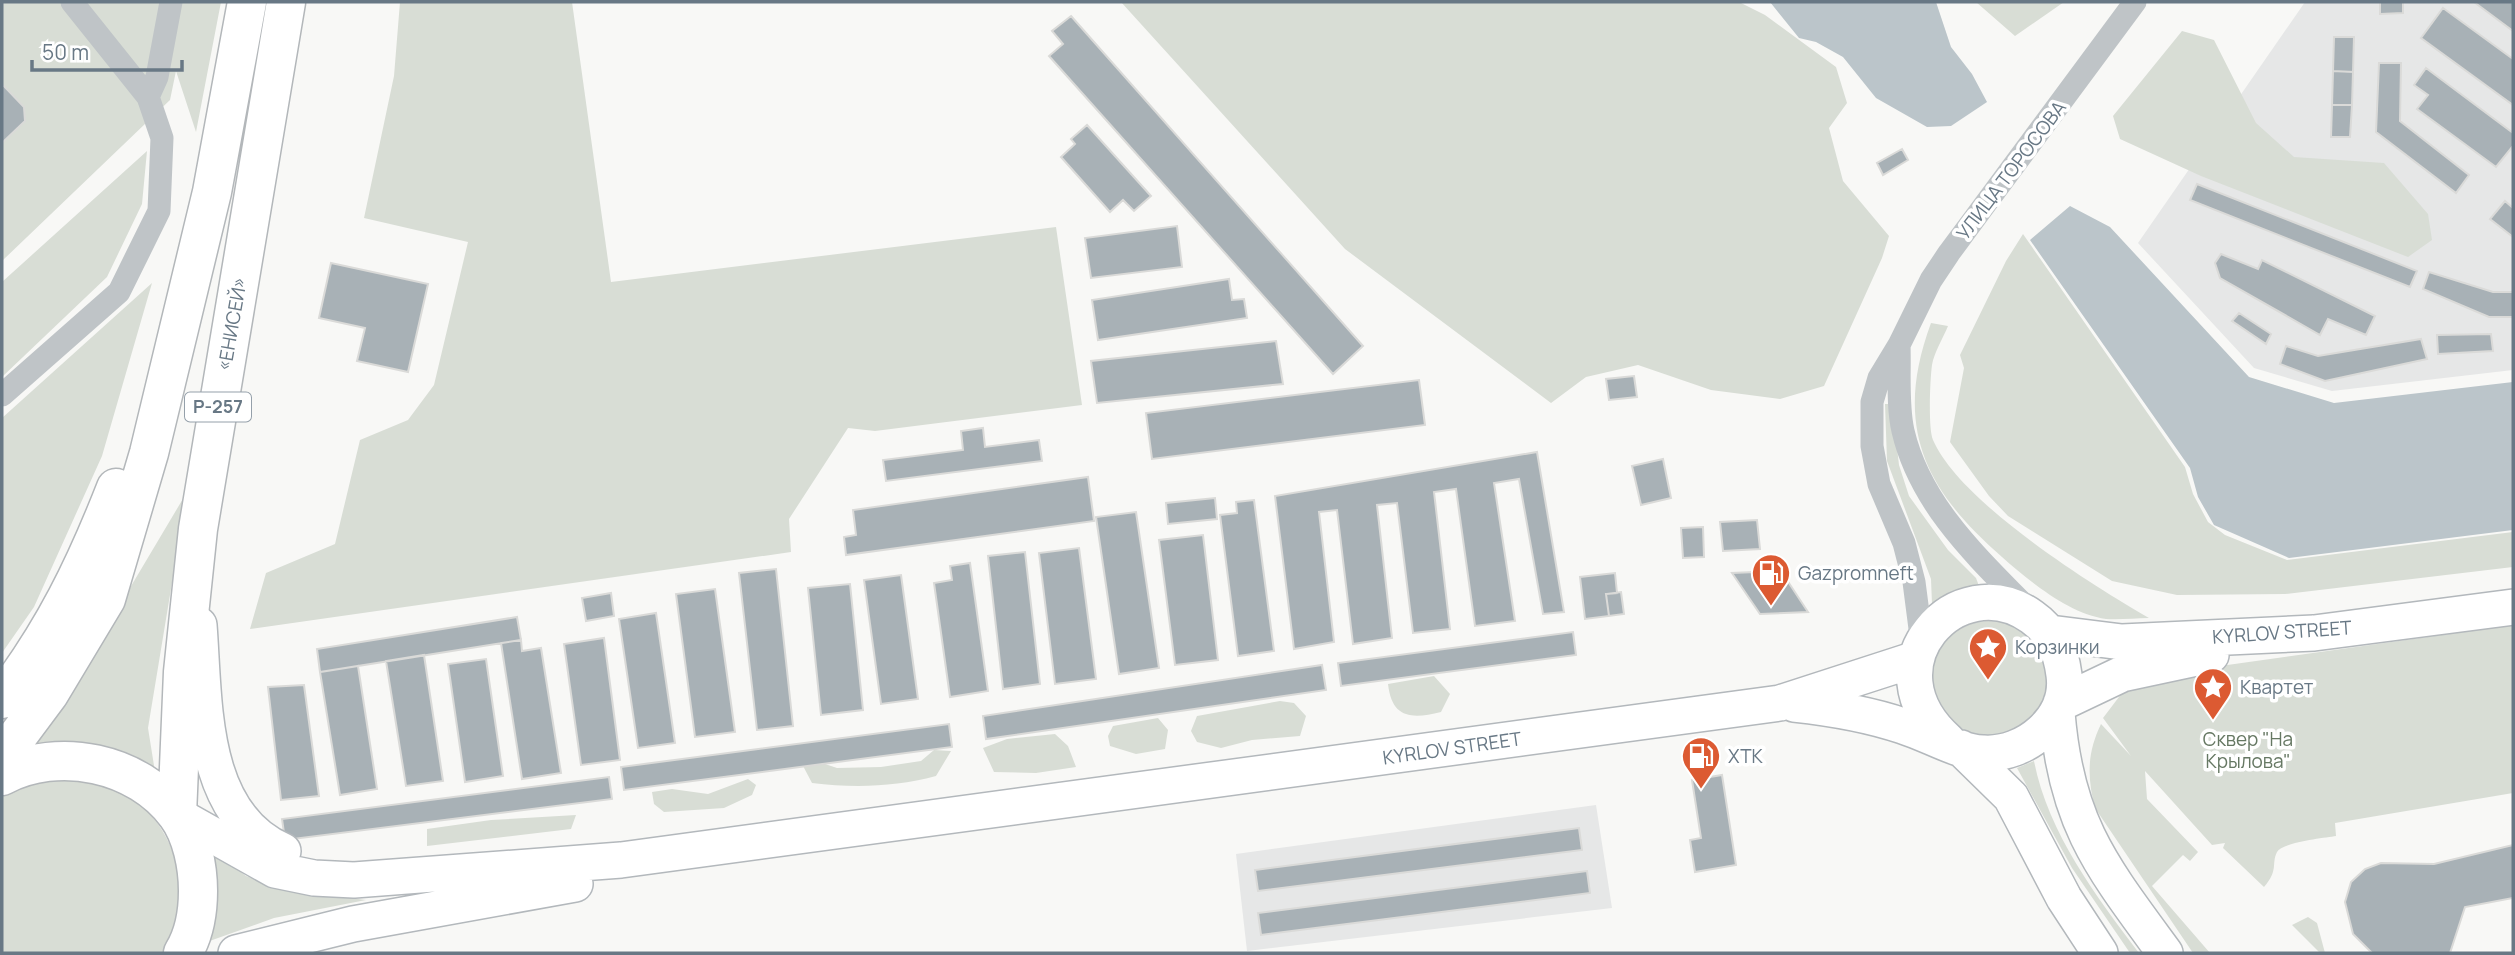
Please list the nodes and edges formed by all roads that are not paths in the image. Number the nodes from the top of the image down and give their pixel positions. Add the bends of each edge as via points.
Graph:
1 (72, 2) edge
2 (171, 2) edge
3 (247, 2) edge
4 (286, 2) edge
5 (2135, 2) edge
6 (148, 97) junction
7 (200, 245) junction
8 (1899, 345) junction
9 (2, 395) edge
10 (194, 572) junction
11 (2513, 607) edge
12 (2046, 629) junction
13 (2314, 633) junction
14 (1919, 651) junction
15 (2, 699) edge
16 (1780, 703) junction
17 (2059, 708) junction
18 (1954, 745) junction
19 (2, 757) edge
20 (2, 776) edge
21 (983, 812) junction
22 (177, 815) junction
23 (456, 873) junction
24 (439, 909) junction
25 (183, 953) edge
26 (236, 953) edge
27 (303, 953) edge
28 (2101, 953) edge
29 (2165, 953) edge

1 - 6 street
2 - 6 street via 157,77
3 - 7 highway, Р-257
4 - 10 highway, «ЕНИСЕЙ» / Р-257
5 - 8 street, УЛИЦА ТОРОСОВА via 1949,253 1915,308
6 - 9 street via 162,138 159,211 119,292
7 - 15 highway, Р-257 via 133,444 86,565 34,657
7 - 19 highway, Р-257 via 149,453 106,599 49,694
8 - 12 street via 1903,430 1922,485 1945,520
8 - 14 street, УЛИЦА ТОРОСОВА via 1879,378 1872,402 1872,446 1879,484 1904,543 1914,582
10 - 22 highway, «ЕНИСЕЙ» / Р-257 via 183,672
10 - 23 main road via 208,737 219,779 245,824 264,843 290,854 333,863
11 - 13 main road, KYRLOV STREET
12 - 13 main road, KYRLOV STREET via 2122,642
12 - 14 main road via 2022,610 2000,603 1977,604 1955,611 1936,625
12 - 17 main road via 2061,655 2065,679
13 - 17 main road via 2131,671
14 - 16 main road, KYRLOV STREET
14 - 18 main road via 1914,682 1919,705 1930,726
16 - 18 main road via 1839,709
16 - 21 main road, KYRLOV STREET
17 - 18 main road via 2043,731 2015,748 1983,753
17 - 29 main road via 2060,754 2081,827 2099,863
18 - 28 main road via 2011,797 2064,898
20 - 22 highway, «ЕНИСЕЙ» / Р-257 via 36,763 94,763 122,772 148,788
21 - 23 main road via 621,860
21 - 24 main road
22 - 23 main road via 275,870 354,880
22 - 25 highway, «ЕНИСЕЙ» / Р-257 via 198,873 198,908
24 - 26 main road via 353,923
24 - 27 main road

